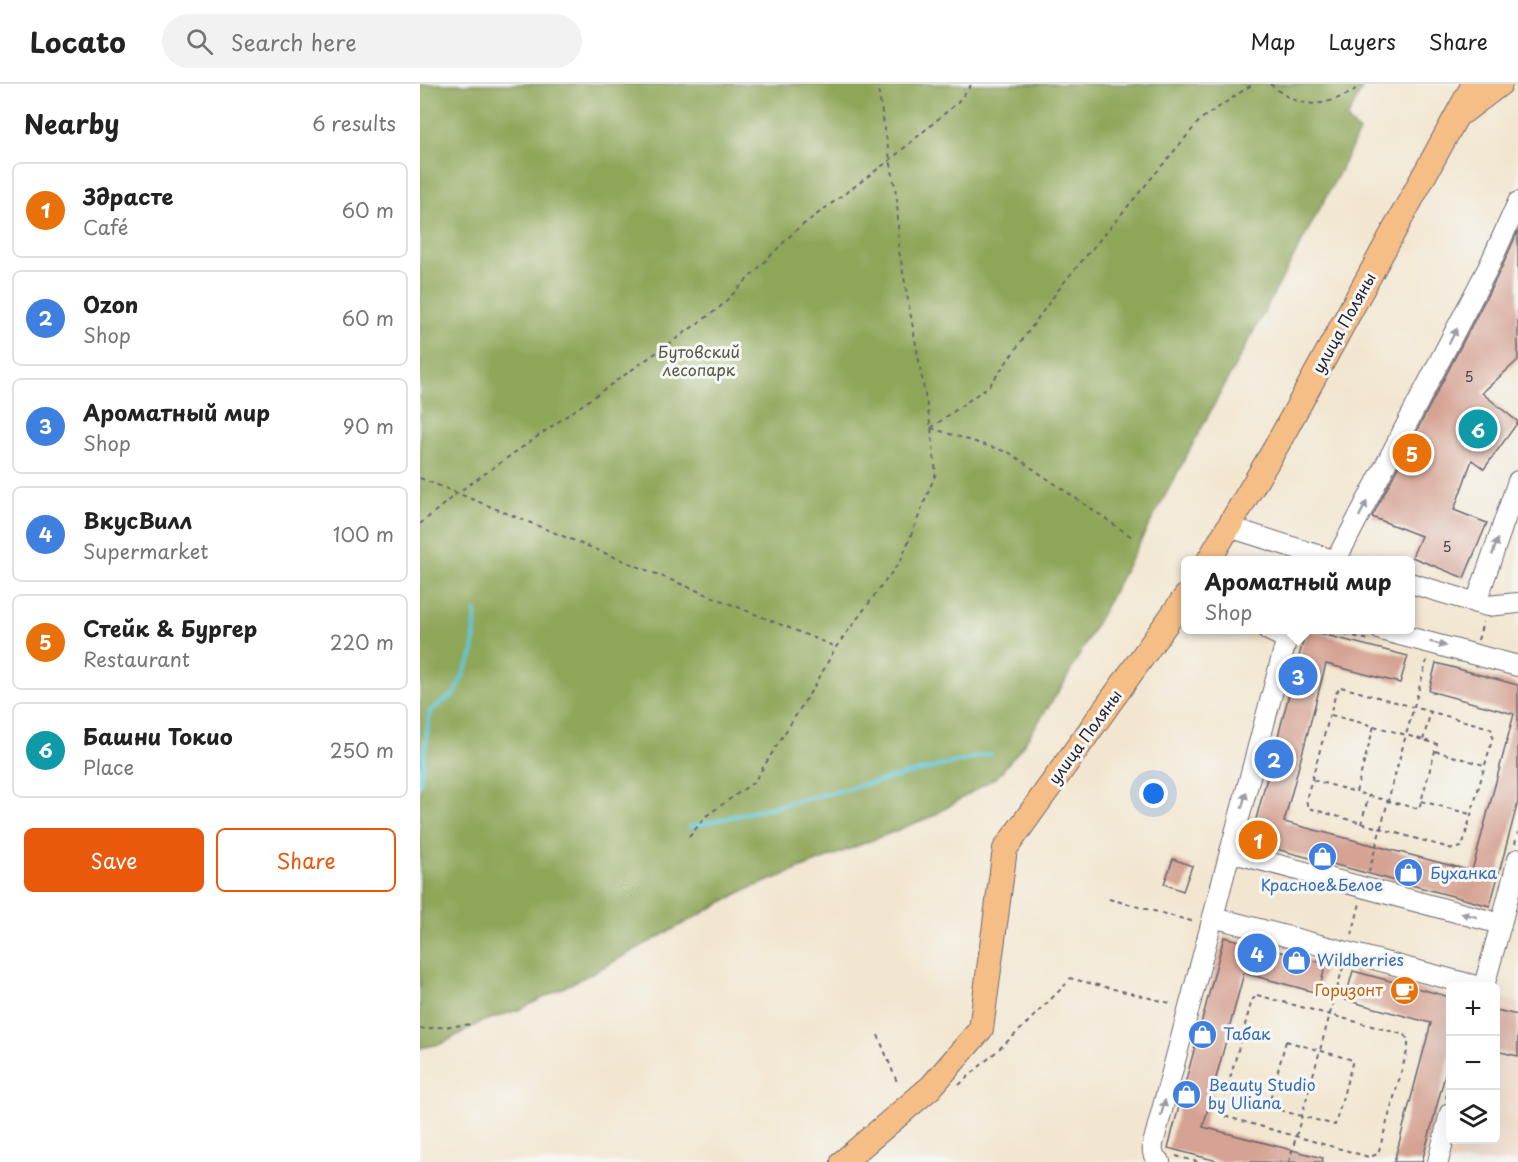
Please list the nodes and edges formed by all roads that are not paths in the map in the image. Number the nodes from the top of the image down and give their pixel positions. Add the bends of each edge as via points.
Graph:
1 (1474, 84) edge
2 (1500, 84) edge
3 (1456, 117) junction
4 (1518, 202) edge
5 (1518, 481) edge
6 (1229, 527) junction
7 (1212, 556) edge
8 (1319, 556) edge
9 (1337, 556) edge
10 (1415, 585) edge
11 (1181, 602) edge
12 (1476, 603) junction
13 (1518, 603) edge
14 (1288, 634) edge
15 (1396, 634) edge
16 (1518, 666) edge
17 (1230, 852) junction
18 (1515, 856) edge
19 (1212, 921) junction
20 (1501, 924) junction
21 (1458, 982) edge
22 (1485, 982) edge
23 (1446, 1129) edge
24 (843, 1162) edge
25 (1160, 1162) edge
26 (1438, 1162) edge

1 - 3 main road, улица Поляны
2 - 3 main road
3 - 6 main road, улица Поляны
9 -> 4 street via 1490,264
12 -> 5 street
6 - 7 main road, улица Поляны
6 - 8 street
10 - 12 street
11 - 24 main road, улица Поляны via 1005,849 981,1029 930,1087
12 - 13 street
17 -> 14 street
15 -> 16 street
17 - 19 street
20 -> 17 street
18 - 20 street
19 - 21 street
25 -> 19 street via 1155,1158 1153,1144
20 - 22 street
23 - 26 street

